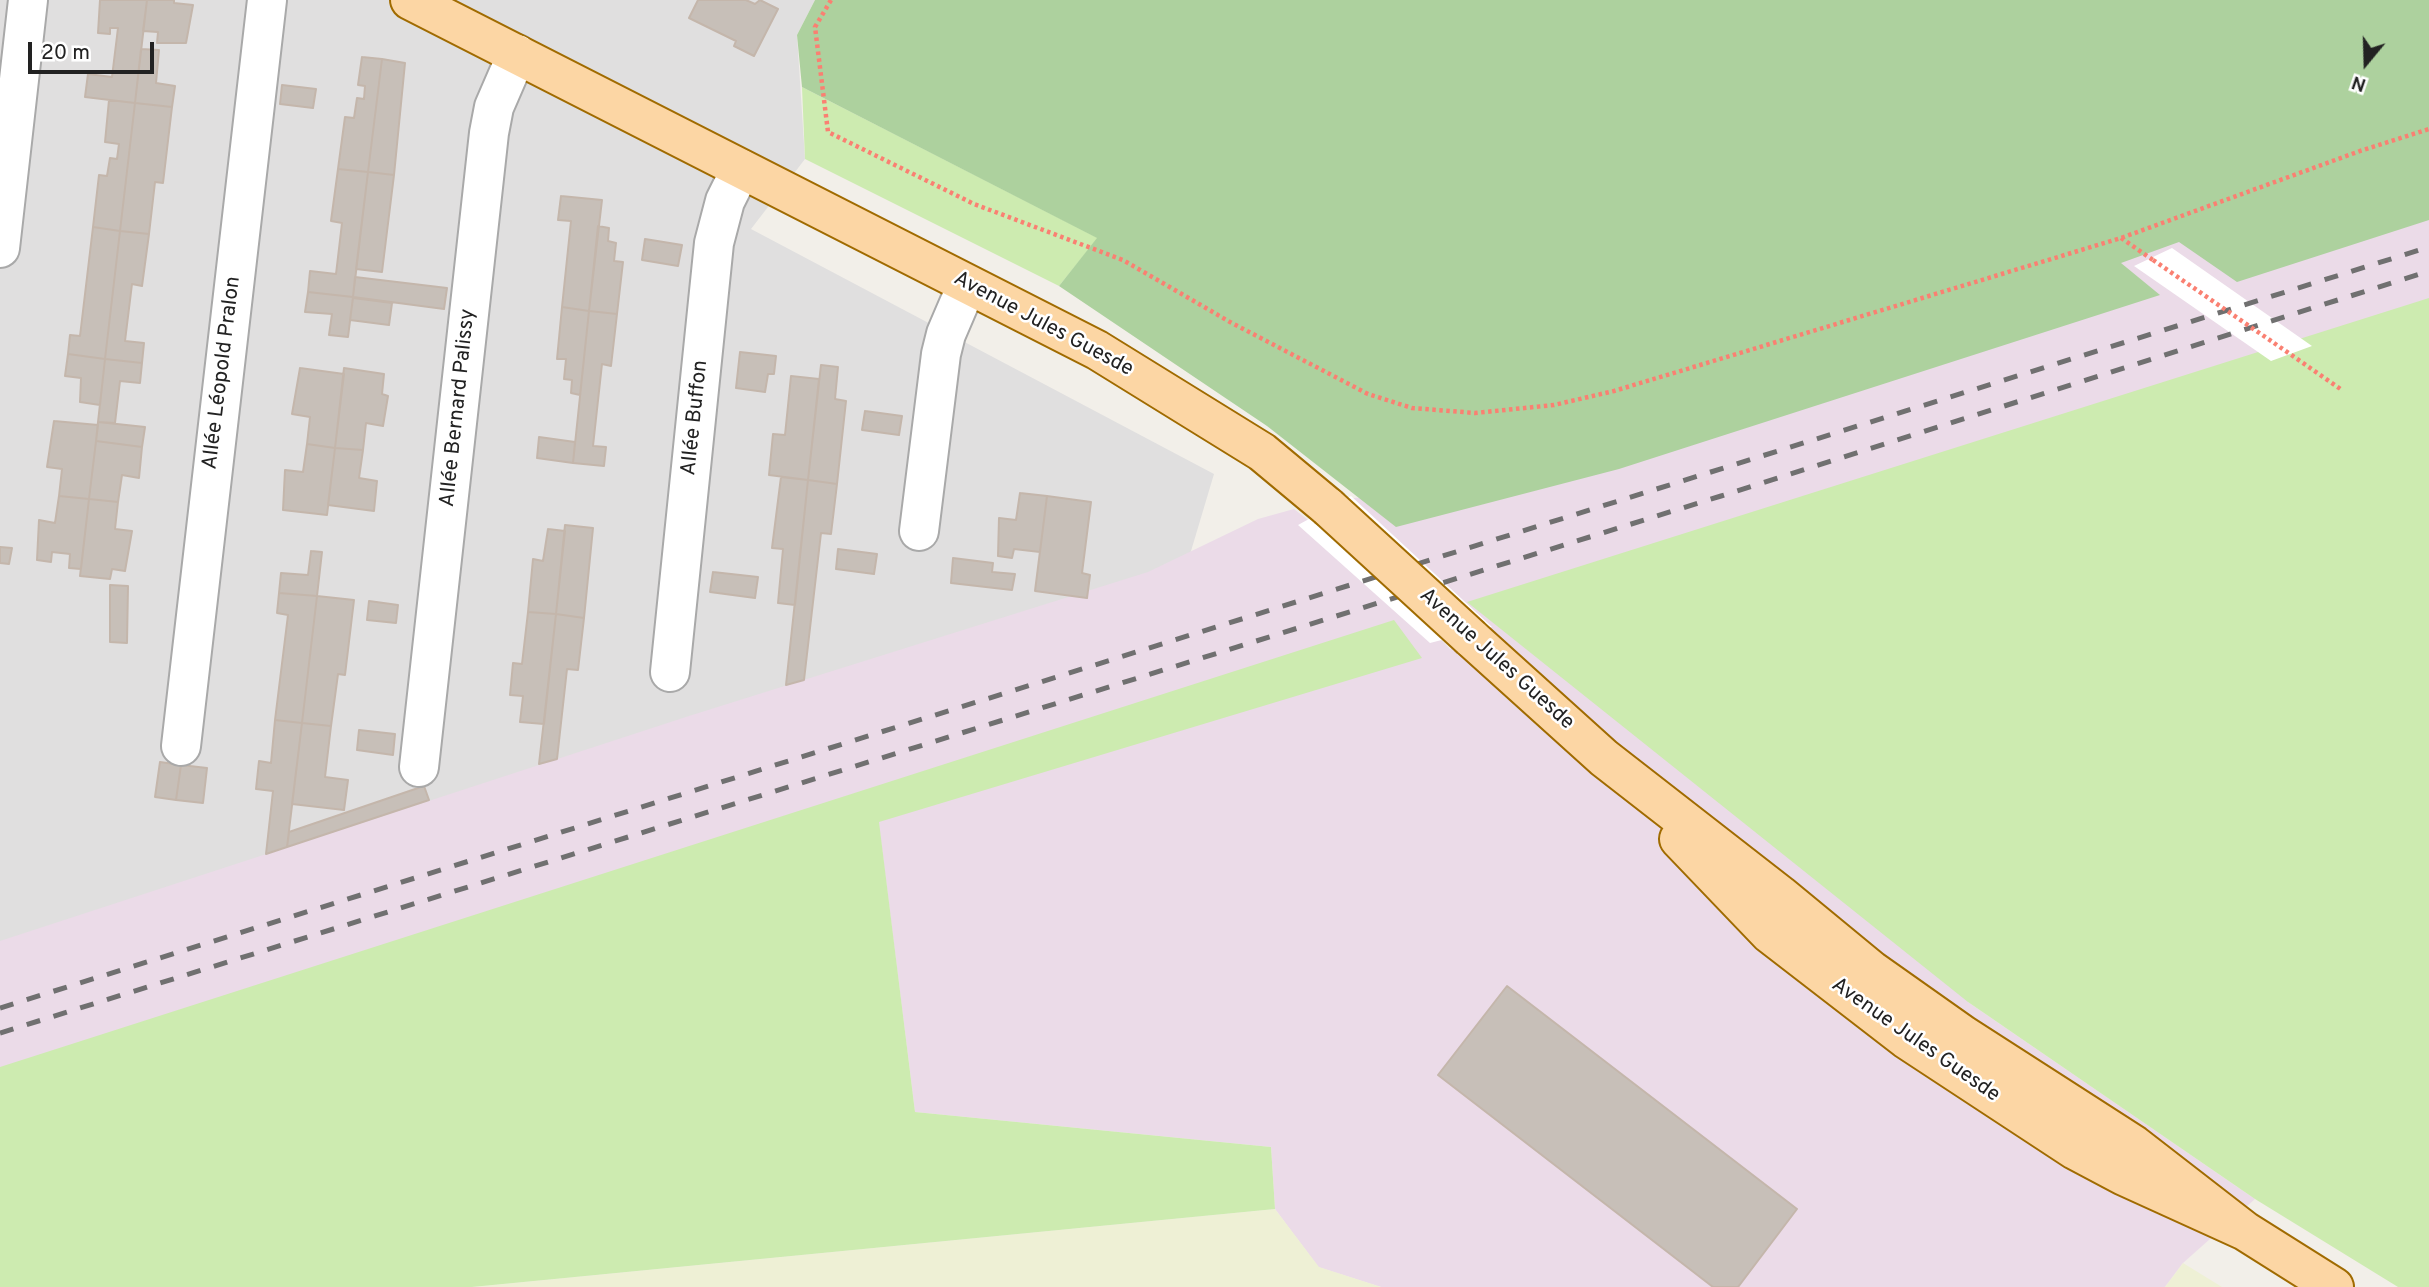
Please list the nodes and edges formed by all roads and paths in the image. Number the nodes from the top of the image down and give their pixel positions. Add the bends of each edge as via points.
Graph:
1 (28, 0) edge
2 (267, 0) edge
3 (410, 0) edge
4 (831, 0) edge
5 (516, 54) junction
6 (2429, 129) edge
7 (741, 169) junction
8 (2121, 238) junction
9 (0, 248) edge
10 (967, 285) junction
11 (2342, 390) dead end
12 (919, 531) dead end
13 (670, 672) dead end
14 (181, 746) dead end
15 (419, 767) dead end
16 (2334, 1287) edge

1 - 9 street
2 - 14 street, Allée Léopold Pralon
3 - 5 main road, Avenue Jules Guesde
4 - 8 path via 815,27 828,132 974,205 1123,260 1368,394 1412,408 1475,413 1554,405 1614,391
5 - 7 main road, Avenue Jules Guesde
5 - 15 street, Allée Bernard Palissy via 494,107 489,133
6 - 8 path
7 - 10 main road, Avenue Jules Guesde
7 - 13 street, Allée Buffon via 714,243
8 - 11 path, bridge
10 - 12 street via 941,354
10 - 16 main road, Avenue Jules Guesde, bridge via 1097,350 1262,452 1604,758 1901,993 2126,1139 2245,1231

